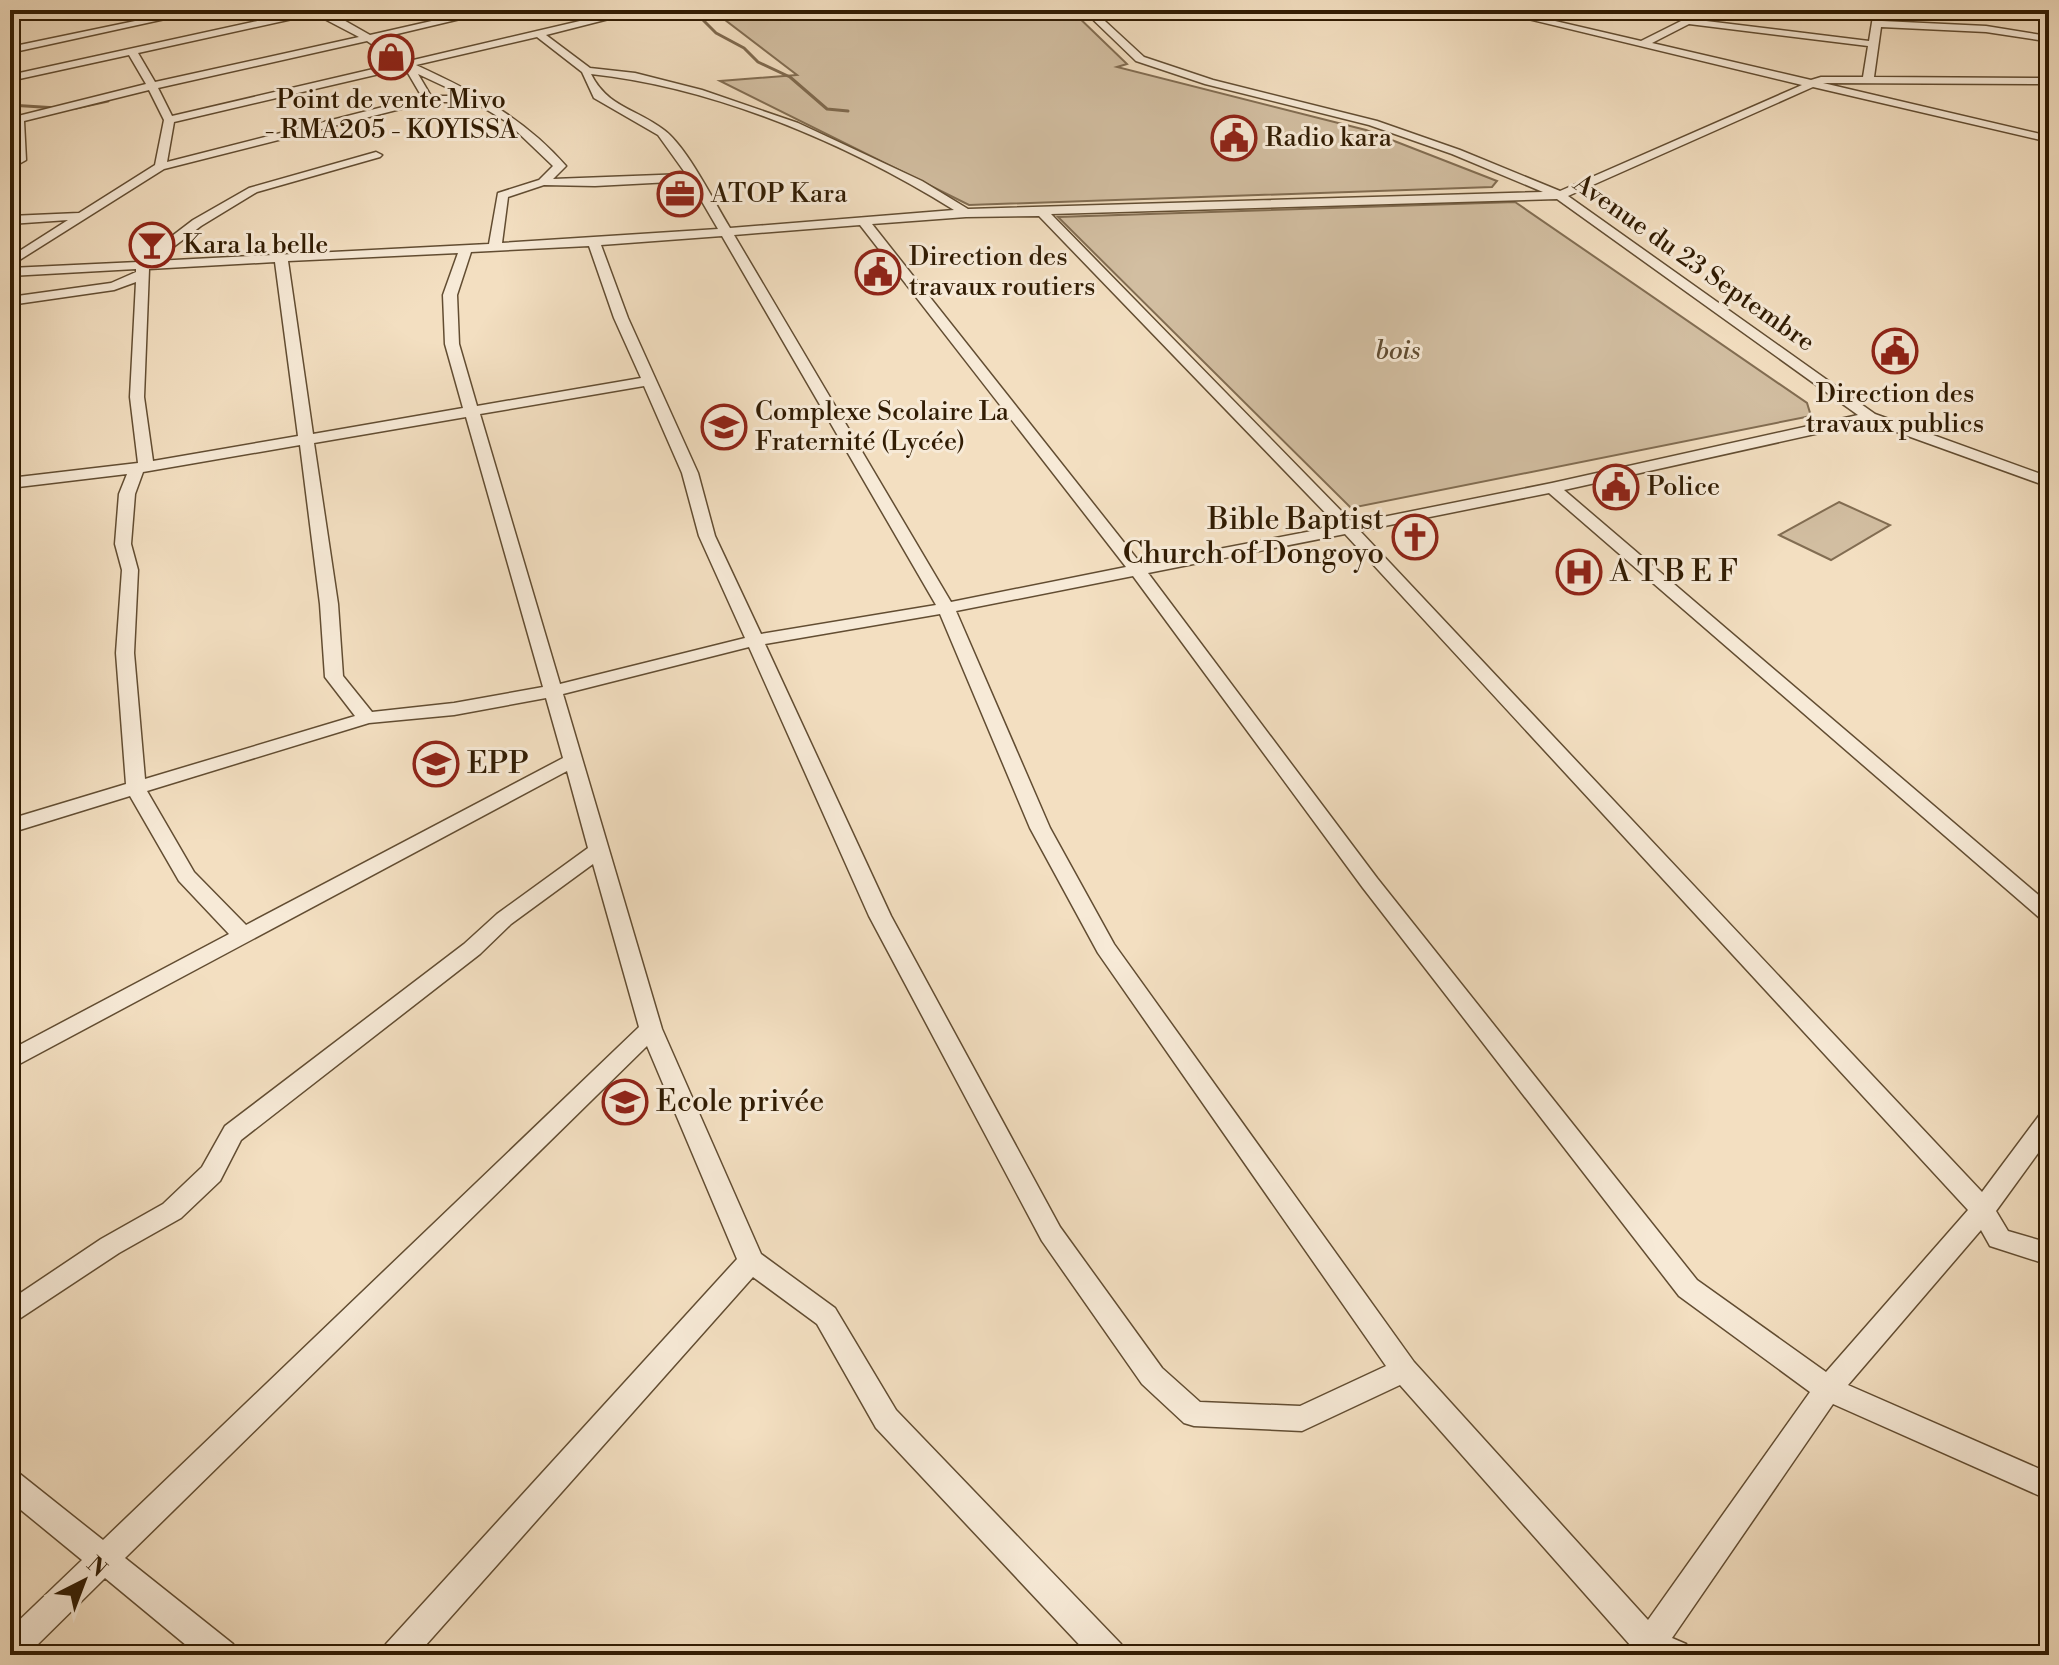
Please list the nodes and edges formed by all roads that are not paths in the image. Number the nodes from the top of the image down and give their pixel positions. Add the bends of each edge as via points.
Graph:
1 (25, 10) edge
2 (201, 10) edge
3 (319, 10) edge
4 (493, 10) edge
5 (639, 10) edge
6 (1088, 10) edge
7 (1496, 10) edge
8 (1710, 10) edge
9 (1879, 10) edge
10 (142, 12) dead end
11 (10, 13) edge
12 (171, 16) junction
13 (1691, 22) junction
14 (1876, 24) junction
15 (539, 34) junction
16 (200, 36) junction
17 (367, 37) junction
18 (2045, 38) dead end
19 (1873, 44) junction
20 (1641, 45) junction
21 (10, 50) edge
22 (132, 51) junction
23 (408, 65) junction
24 (587, 71) junction
25 (10, 78) edge
26 (1868, 80) junction
27 (2049, 81) edge
28 (1809, 84) junction
29 (152, 86) junction
30 (428, 99) junction
31 (476, 99) junction
32 (14, 120) edge
33 (169, 120) junction
34 (2049, 139) edge
35 (376, 155) dead end
36 (10, 166) edge
37 (560, 166) junction
38 (160, 167) junction
39 (694, 177) junction
40 (581, 181) junction
41 (543, 182) junction
42 (1560, 195) junction
43 (966, 213) junction
44 (1043, 213) junction
45 (81, 216) junction
46 (10, 220) edge
47 (864, 222) junction
48 (728, 233) junction
49 (594, 242) junction
50 (495, 247) junction
51 (466, 249) junction
52 (281, 257) junction
53 (10, 262) edge
54 (143, 269) junction
55 (10, 272) edge
56 (10, 301) edge
57 (649, 381) junction
58 (471, 411) junction
59 (1870, 417) junction
60 (305, 439) junction
61 (142, 467) junction
62 (2049, 482) edge
63 (10, 483) edge
64 (1552, 488) junction
65 (1348, 527) junction
66 (1137, 570) junction
67 (946, 608) junction
68 (753, 641) junction
69 (553, 691) junction
70 (367, 718) junction
71 (573, 760) junction
72 (136, 789) junction
73 (10, 826) edge
74 (599, 850) junction
75 (2049, 915) edge
76 (243, 935) junction
77 (651, 1029) junction
78 (10, 1060) edge
79 (2049, 1120) edge
80 (1983, 1210) junction
81 (2049, 1254) edge
82 (751, 1261) junction
83 (10, 1314) edge
84 (1404, 1370) junction
85 (1828, 1389) junction
86 (10, 1483) edge
87 (2049, 1487) edge
88 (105, 1558) junction
89 (1646, 1649) edge
90 (10, 1650) edge
91 (222, 1655) edge
92 (397, 1655) edge
93 (1110, 1655) edge
94 (1675, 1655) edge

1 - 11 street
2 - 12 street
3 - 16 street
3 - 17 street
4 - 17 street
5 - 15 street
6 - 42 street, Avenue du 23 Septembre via 1140,59 1373,123
7 - 20 street
8 - 13 street
9 - 14 street
10 - 12 street
12 - 16 street
12 - 21 street
13 - 19 street
13 - 20 street
14 - 18 street via 1986,29
14 - 19 street
15 - 23 street
15 - 24 street
16 - 22 street
17 - 23 street
17 - 29 street
19 - 26 street
20 - 28 street
22 - 25 street
22 - 29 street
23 - 30 street
23 - 31 street
23 - 33 street
24 - 39 street via 598,96 662,133
24 - 43 street via 685,89 794,125 918,183
26 - 27 street
26 - 28 street
28 - 34 street
28 - 42 street
29 - 32 street
29 - 33 street
30 - 31 street
30 - 38 street
31 - 37 street via 511,120
32 - 36 street via 20,160
33 - 38 street
35 - 54 street via 253,190 197,223
37 - 40 street
37 - 41 street
38 - 45 street
39 - 40 street
39 - 48 street
40 - 41 street
41 - 50 street via 502,195
42 - 44 street
42 - 59 street, Avenue du 23 Septembre
43 - 44 street
43 - 47 street
44 - 65 street
45 - 46 street
45 - 53 street
47 - 48 street
47 - 66 street
48 - 49 street
48 - 67 street
49 - 50 street
49 - 57 street
50 - 51 street
51 - 52 street
51 - 58 street via 450,295 452,344
52 - 54 street
52 - 60 street
54 - 55 street
54 - 56 street via 114,286
54 - 61 street via 137,397
57 - 58 street
57 - 68 street
58 - 60 street
58 - 69 street
59 - 62 street, Avenue du 23 Septembre
59 - 64 street
60 - 61 street
60 - 70 street via 334,677
61 - 63 street
61 - 72 street via 127,494 123,544 130,570 125,653
64 - 65 street
64 - 75 street
65 - 66 street
65 - 80 street
66 - 67 street
66 - 85 street via 1370,883 1688,1288
67 - 68 street
67 - 84 street via 1040,828 1106,948
68 - 69 street
68 - 84 street via 880,916 959,1065 1051,1234 1152,1376 1194,1414 1302,1419
69 - 70 street
69 - 71 street
70 - 72 street
71 - 74 street
71 - 76 street
72 - 73 street
72 - 76 street via 186,876
74 - 77 street
74 - 83 street via 233,1133 211,1174 172,1211
76 - 78 street
77 - 82 street
77 - 88 street
79 - 80 street
80 - 81 street via 1999,1239
80 - 85 street
82 - 92 street
82 - 93 street via 826,1316 886,1419
84 - 89 street
85 - 87 street
85 - 89 street
86 - 88 street
88 - 90 street
88 - 91 street
89 - 94 street

